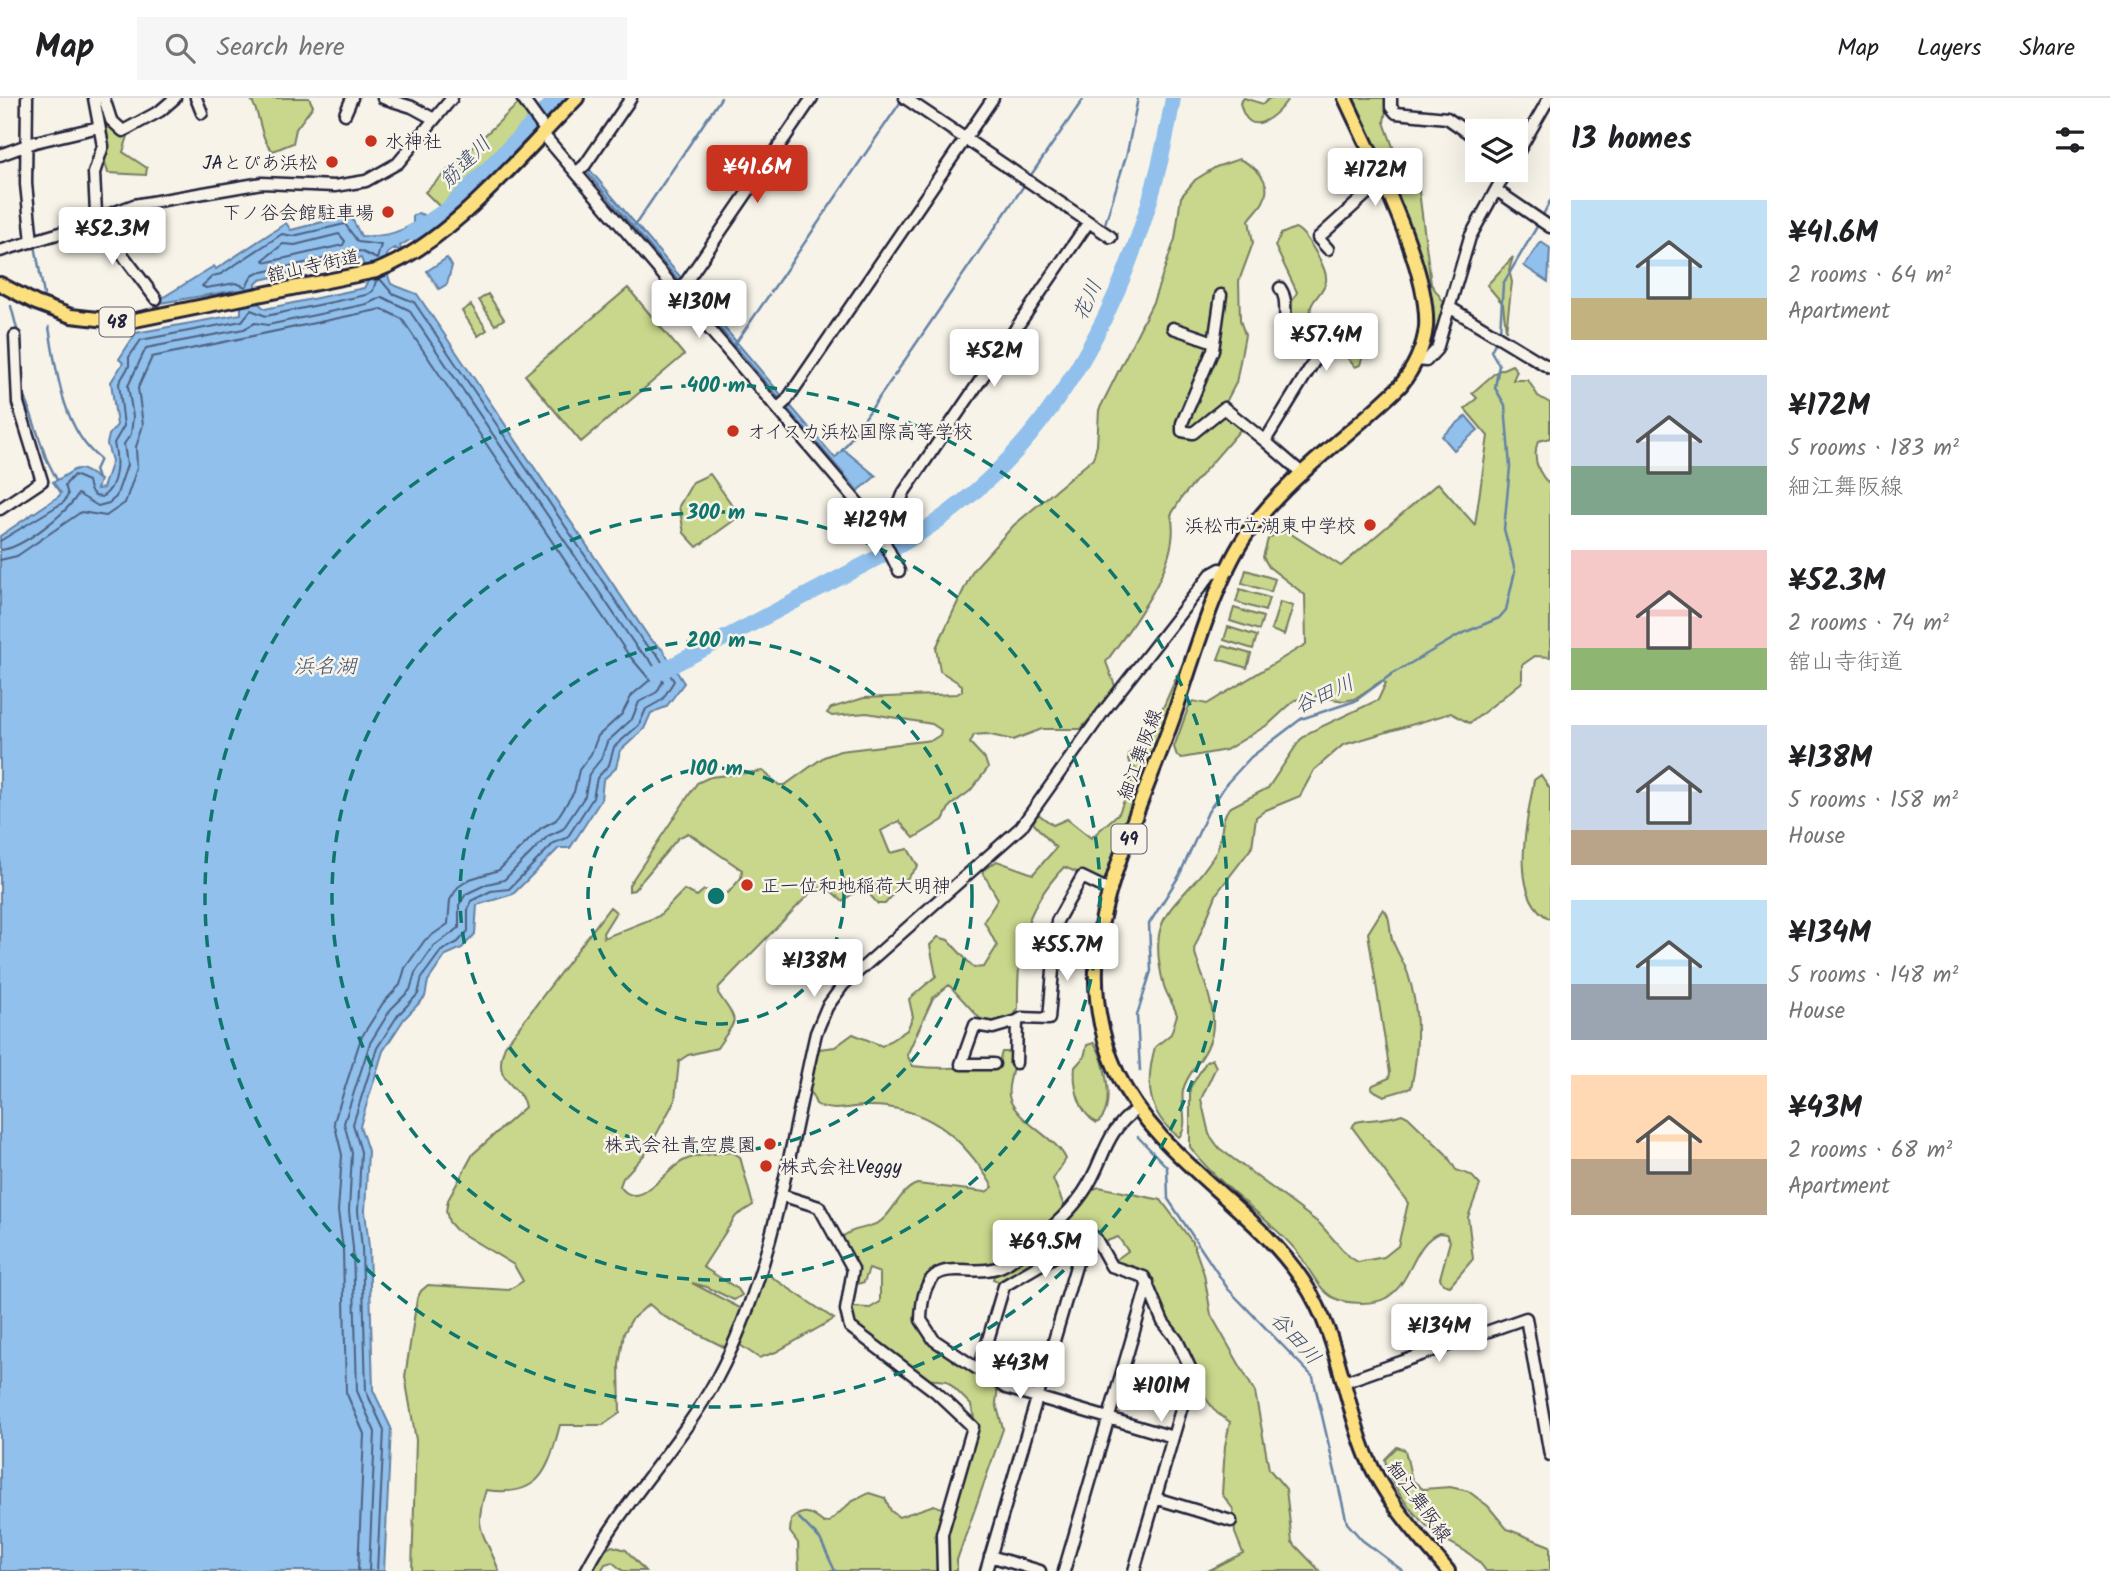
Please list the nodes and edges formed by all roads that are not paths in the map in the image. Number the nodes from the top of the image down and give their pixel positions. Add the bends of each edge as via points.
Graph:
1 (27, 98) edge
2 (94, 98) edge
3 (104, 98) edge
4 (175, 98) edge
5 (196, 98) edge
6 (352, 98) edge
7 (383, 98) edge
8 (452, 98) edge
9 (522, 98) edge
10 (577, 98) edge
11 (631, 98) edge
12 (812, 98) edge
13 (905, 98) edge
14 (993, 98) edge
15 (1345, 98) edge
16 (1391, 98) edge
17 (1549, 98) edge
18 (202, 113) dead end
19 (345, 114) dead end
20 (433, 119) junction
21 (99, 127) junction
22 (540, 127) junction
23 (1465, 131) edge
24 (1528, 135) edge
25 (965, 139) junction
26 (28, 145) junction
27 (0, 155) edge
28 (577, 172) junction
29 (1382, 180) junction
30 (1500, 182) edge
31 (1496, 190) junction
32 (99, 218) junction
33 (1088, 223) junction
34 (1550, 228) edge
35 (1111, 237) dead end
36 (32, 242) junction
37 (1328, 249) dead end
38 (0, 250) edge
39 (0, 284) edge
40 (1280, 288) dead end
41 (677, 290) junction
42 (1221, 295) dead end
43 (156, 299) dead end
44 (1449, 307) junction
45 (1173, 328) dead end
46 (15, 336) dead end
47 (1214, 342) junction
48 (1416, 360) junction
49 (1550, 368) edge
50 (778, 408) junction
51 (1265, 441) junction
52 (1303, 474) junction
53 (0, 509) edge
54 (878, 529) junction
55 (900, 571) dead end
56 (1228, 571) junction
57 (1111, 891) junction
58 (1017, 1021) junction
59 (1016, 1063) dead end
60 (995, 1064) dead end
61 (1138, 1108) junction
62 (781, 1195) junction
63 (1084, 1239) junction
64 (1149, 1283) junction
65 (979, 1370) junction
66 (1344, 1381) junction
67 (1037, 1397) junction
68 (1108, 1418) junction
69 (1173, 1437) junction
70 (1550, 1455) edge
71 (1155, 1498) junction
72 (1231, 1521) dead end
73 (990, 1556) junction
74 (586, 1571) edge
75 (943, 1571) edge
76 (986, 1571) edge
77 (1040, 1571) edge
78 (1063, 1571) edge
79 (1134, 1571) edge
80 (1448, 1571) edge

1 - 26 street
2 - 21 street
3 - 4 street via 111,120 123,131
5 - 18 street
6 - 19 street
7 - 20 street
8 - 20 street
9 - 22 street
10 - 22 main road, 舘山寺街道 / 48
11 - 28 street
12 - 41 street
13 - 25 street
14 - 25 street
15 - 29 main road, 細江舞阪線 / 49
16 - 23 street via 1396,113 1447,118
17 - 24 street
20 - 32 street via 398,163 366,181 335,186 254,184 134,205
21 - 26 street
21 - 32 street via 103,146 94,170 93,196
22 - 28 street
22 - 39 main road, 舘山寺街道 / 48 via 441,234 367,274 152,319 111,322 59,312
25 - 33 street
25 - 50 street
26 - 27 street
26 - 36 street via 26,184
28 - 41 street
29 - 37 street via 1318,238
29 - 48 main road, 細江舞阪線 / 49 via 1407,241 1424,308 1425,332
30 - 31 street
31 - 34 street
31 - 44 street via 1470,237
32 - 36 street
32 - 43 street
33 - 35 street
33 - 54 street via 905,492 894,518
36 - 38 street
40 - 51 street via 1286,298 1288,331 1298,345 1318,355
41 - 50 street
42 - 47 street
44 - 48 street via 1433,355 1422,362
44 - 49 street
45 - 47 street
46 - 53 street via 17,396 42,481
47 - 51 street via 1182,431 1193,433 1224,408
48 - 52 main road, 細江舞阪線 / 49 via 1400,386
50 - 54 street
51 - 52 street
52 - 56 main road, 細江舞阪線 / 49 via 1249,530
54 - 55 street
56 - 57 main road, 細江舞阪線 / 49
56 - 62 street via 1211,574 1021,827 834,995 816,1033
57 - 58 street via 1082,877 1057,921 1049,1019
57 - 61 main road, 細江舞阪線 / 49 via 1097,952 1098,1006 1111,1058
58 - 59 street
58 - 60 street via 993,1028 975,1025 961,1064
61 - 65 street via 1115,1127 1078,1200 1012,1260 993,1269 942,1271 932,1279 922,1312 924,1328
61 - 66 main road, 細江舞阪線 / 49 via 1164,1141 1295,1269 1323,1317
62 - 74 street via 764,1265 722,1368
62 - 75 street via 819,1207 851,1263 846,1310 850,1327 936,1392 973,1427 942,1534
63 - 64 street via 1093,1236 1111,1266 1138,1273
63 - 65 street via 1004,1286
63 - 67 street
64 - 68 street
64 - 69 street via 1165,1325 1192,1372
65 - 67 street via 1006,1388
66 - 70 street via 1526,1318
66 - 80 main road, 細江舞阪線 / 49 via 1377,1478
67 - 68 street
67 - 73 street
68 - 69 street
68 - 78 street
69 - 71 street
71 - 72 street
71 - 79 street
73 - 76 street
73 - 77 street

